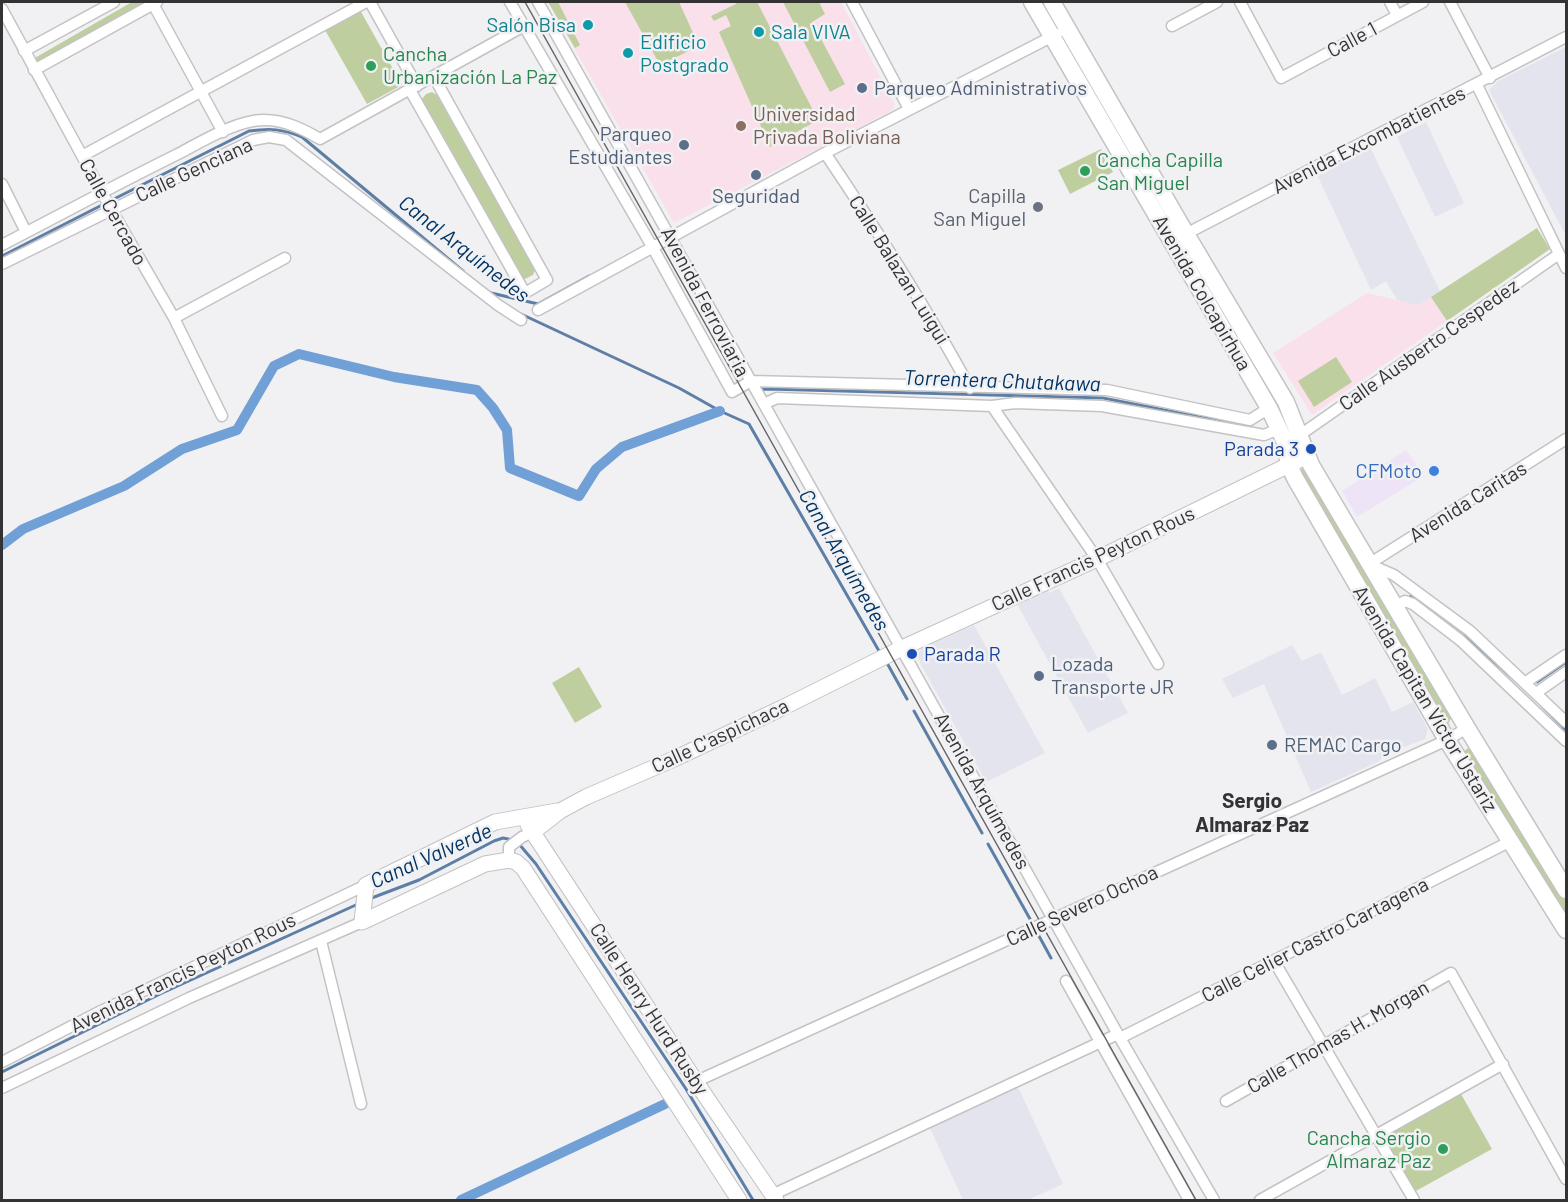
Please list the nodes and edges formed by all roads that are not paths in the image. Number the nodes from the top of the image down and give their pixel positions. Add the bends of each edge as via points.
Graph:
1 (114, 2) edge
2 (368, 2) edge
3 (510, 2) edge
4 (538, 2) edge
5 (852, 2) edge
6 (1032, 2) edge
7 (1052, 2) edge
8 (1217, 2) edge
9 (1240, 2) edge
10 (1390, 2) edge
11 (1423, 2) edge
12 (1450, 2) edge
13 (156, 3) edge
14 (2, 9) edge
15 (1397, 15) junction
16 (524, 26) junction
17 (1172, 26) dead end
18 (1068, 28) junction
19 (6, 29) edge
20 (1052, 37) junction
21 (1566, 37) edge
22 (24, 51) junction
23 (34, 70) junction
24 (434, 76) junction
25 (1490, 78) junction
26 (1477, 85) junction
27 (414, 88) junction
28 (201, 92) junction
29 (909, 109) junction
30 (223, 132) junction
31 (825, 153) junction
32 (82, 156) junction
33 (2, 184) edge
34 (106, 201) junction
35 (26, 232) junction
36 (670, 237) junction
37 (1179, 238) junction
38 (2, 245) edge
39 (653, 248) junction
40 (1559, 254) junction
41 (285, 258) dead end
42 (2, 264) edge
43 (1566, 268) edge
44 (538, 310) dead end
45 (174, 318) junction
46 (521, 320) dead end
47 (751, 381) junction
48 (970, 388) junction
49 (764, 404) junction
50 (992, 406) junction
51 (1269, 408) junction
52 (222, 416) dead end
53 (1280, 429) junction
54 (1300, 435) junction
55 (1566, 439) edge
56 (1307, 456) junction
57 (1289, 465) junction
58 (1097, 559) junction
59 (1369, 564) junction
60 (1394, 606) junction
61 (902, 648) junction
62 (1566, 655) edge
63 (879, 661) joint
64 (1158, 664) dead end
65 (1566, 672) edge
66 (1526, 682) junction
67 (1536, 693) junction
68 (1566, 722) edge
69 (1467, 728) junction
70 (1447, 740) junction
71 (1566, 741) edge
72 (560, 811) junction
73 (522, 817) junction
74 (527, 834) junction
75 (1511, 841) junction
76 (509, 854) junction
77 (1566, 890) edge
78 (364, 903) junction
79 (1053, 918) junction
80 (1566, 930) edge
81 (321, 941) junction
82 (1274, 961) junction
83 (1066, 981) dead end
84 (1119, 1036) junction
85 (1100, 1042) junction
86 (1324, 1047) junction
87 (2, 1062) edge
88 (1503, 1064) junction
89 (697, 1081) junction
90 (2, 1088) edge
91 (1226, 1101) dead end
92 (361, 1104) dead end
93 (1376, 1135) junction
94 (1562, 1162) edge
95 (1566, 1179) edge
96 (774, 1198) edge
97 (740, 1200) edge
98 (1189, 1200) edge
99 (1214, 1200) edge
100 (1260, 1200) edge
101 (1414, 1200) edge

1 - 22 street
2 - 27 street
2 - 28 street
3 - 16 street, Avenida Ferroviaria
4 - 36 street, Avenida Ferroviaria
5 - 29 street
6 - 20 main road, Avenida Colcapirhua
7 - 18 main road, Avenida Colcapirhua
8 - 17 street
9 - 15 street, Calle 1 via 1281,78
10 - 15 street
11 - 15 street, Calle 1
12 - 25 street
13 - 23 street
13 - 28 street
14 - 19 street, Calle Cercado
16 - 24 street
16 - 39 street, Avenida Ferroviaria
18 - 20 street
18 - 37 main road, Avenida Colcapirhua
19 - 22 street, Calle Cercado
20 - 29 street
20 - 37 main road, Avenida Colcapirhua
21 - 25 street, Avenida Excombatientes
22 - 23 street, Calle Cercado
23 - 32 street, Calle Cercado
24 - 27 street
24 - 27 street via 547,280 525,293
25 - 26 street, Avenida Excombatientes
26 - 37 street, Avenida Excombatientes
26 - 40 street
27 - 30 street, Calle Genciana via 320,139 282,122 264,120
28 - 30 street
28 - 32 street
29 - 31 street
30 - 34 street, Calle Genciana
31 - 36 street
31 - 48 street, Calle Balazan Luigui via 889,248
32 - 34 street, Calle Cercado
33 - 35 street
34 - 35 street, Calle Genciana
34 - 42 street, Calle Genciana
34 - 45 street, Calle Cercado
34 - 46 street, Calle Genciana via 253,140 286,140
35 - 38 street, Calle Genciana
36 - 39 street
36 - 47 street, Avenida Ferroviaria
37 - 51 main road, Avenida Colcapirhua
37 - 54 main road, Avenida Colcapirhua via 1286,402
39 - 44 street
39 - 47 street, Avenida Ferroviaria via 732,392
40 - 43 street
40 - 54 street, Calle Ausberto Cespedez
41 - 45 street
45 - 52 street, Calle Cercado
47 - 48 street
47 - 49 street, Avenida Arquímedes
48 - 51 street via 1107,390 1250,420
49 - 50 street via 777,398
49 - 61 street, Avenida Arquímedes
50 - 53 street via 1102,406 1263,435
50 - 58 street
51 - 53 main road, Avenida Colcapirhua
53 - 57 main road, Avenida Colcapirhua
54 - 56 main road, Avenida Colcapirhua
55 - 59 street, Avenida Caritas
56 - 57 street, Calle Francis Peyton Rous
56 - 59 main road, Avenida Capitan Víctor Ustariz
57 - 58 street, Calle Francis Peyton Rous
57 - 70 main road, Avenida Capitan Víctor Ustariz
58 - 61 street, Calle Francis Peyton Rous
58 - 64 street
59 - 60 main road, Avenida Capitan Víctor Ustariz
59 - 66 street via 1394,575 1470,631
60 - 69 main road, Avenida Capitan Víctor Ustariz
60 - 71 street via 1406,601 1413,604 1460,640
61 - 63 street, Calle Francis Peyton Rous
61 - 79 street, Avenida Arquímedes
62 - 66 street
63 - 72 street, Calle C'aspichaca
65 - 67 street
66 - 67 street
67 - 68 street
69 - 70 street, Calle Severo Ochoa
69 - 77 main road, Avenida Capitan Víctor Ustariz
70 - 75 main road, Avenida Capitan Víctor Ustariz
70 - 79 street, Calle Severo Ochoa
72 - 73 street, Calle C'aspichaca
72 - 74 street, Calle C'aspichaca
73 - 74 street, Calle Henry Hurd Rusby
73 - 78 street, Calle C'aspichaca via 495,822
74 - 76 street
74 - 89 street, Calle Henry Hurd Rusby
75 - 80 main road, Avenida Capitan Víctor Ustariz
75 - 82 street, Calle Celier Castro Cartagena
76 - 78 street
76 - 97 street, Calle Henry Hurd Rusby via 523,868
78 - 81 street
78 - 87 street, Avenida Francis Peyton Rous via 101,1011
79 - 84 street, Avenida Arquímedes
79 - 89 street, Calle Severo Ochoa
81 - 90 street via 189,998
81 - 92 street
82 - 84 street, Calle Celier Castro Cartagena
82 - 86 street
83 - 85 street
84 - 85 street, Calle Celier Castro Cartagena
84 - 99 street, Avenida Arquímedes
85 - 96 street, Calle Celier Castro Cartagena
85 - 98 street
86 - 88 street, Calle Thomas H. Morgan via 1451,973
86 - 91 street, Calle Thomas H. Morgan
86 - 93 street
88 - 93 street
88 - 94 street
89 - 96 street, Calle Henry Hurd Rusby
93 - 100 street
93 - 101 street
94 - 95 street

